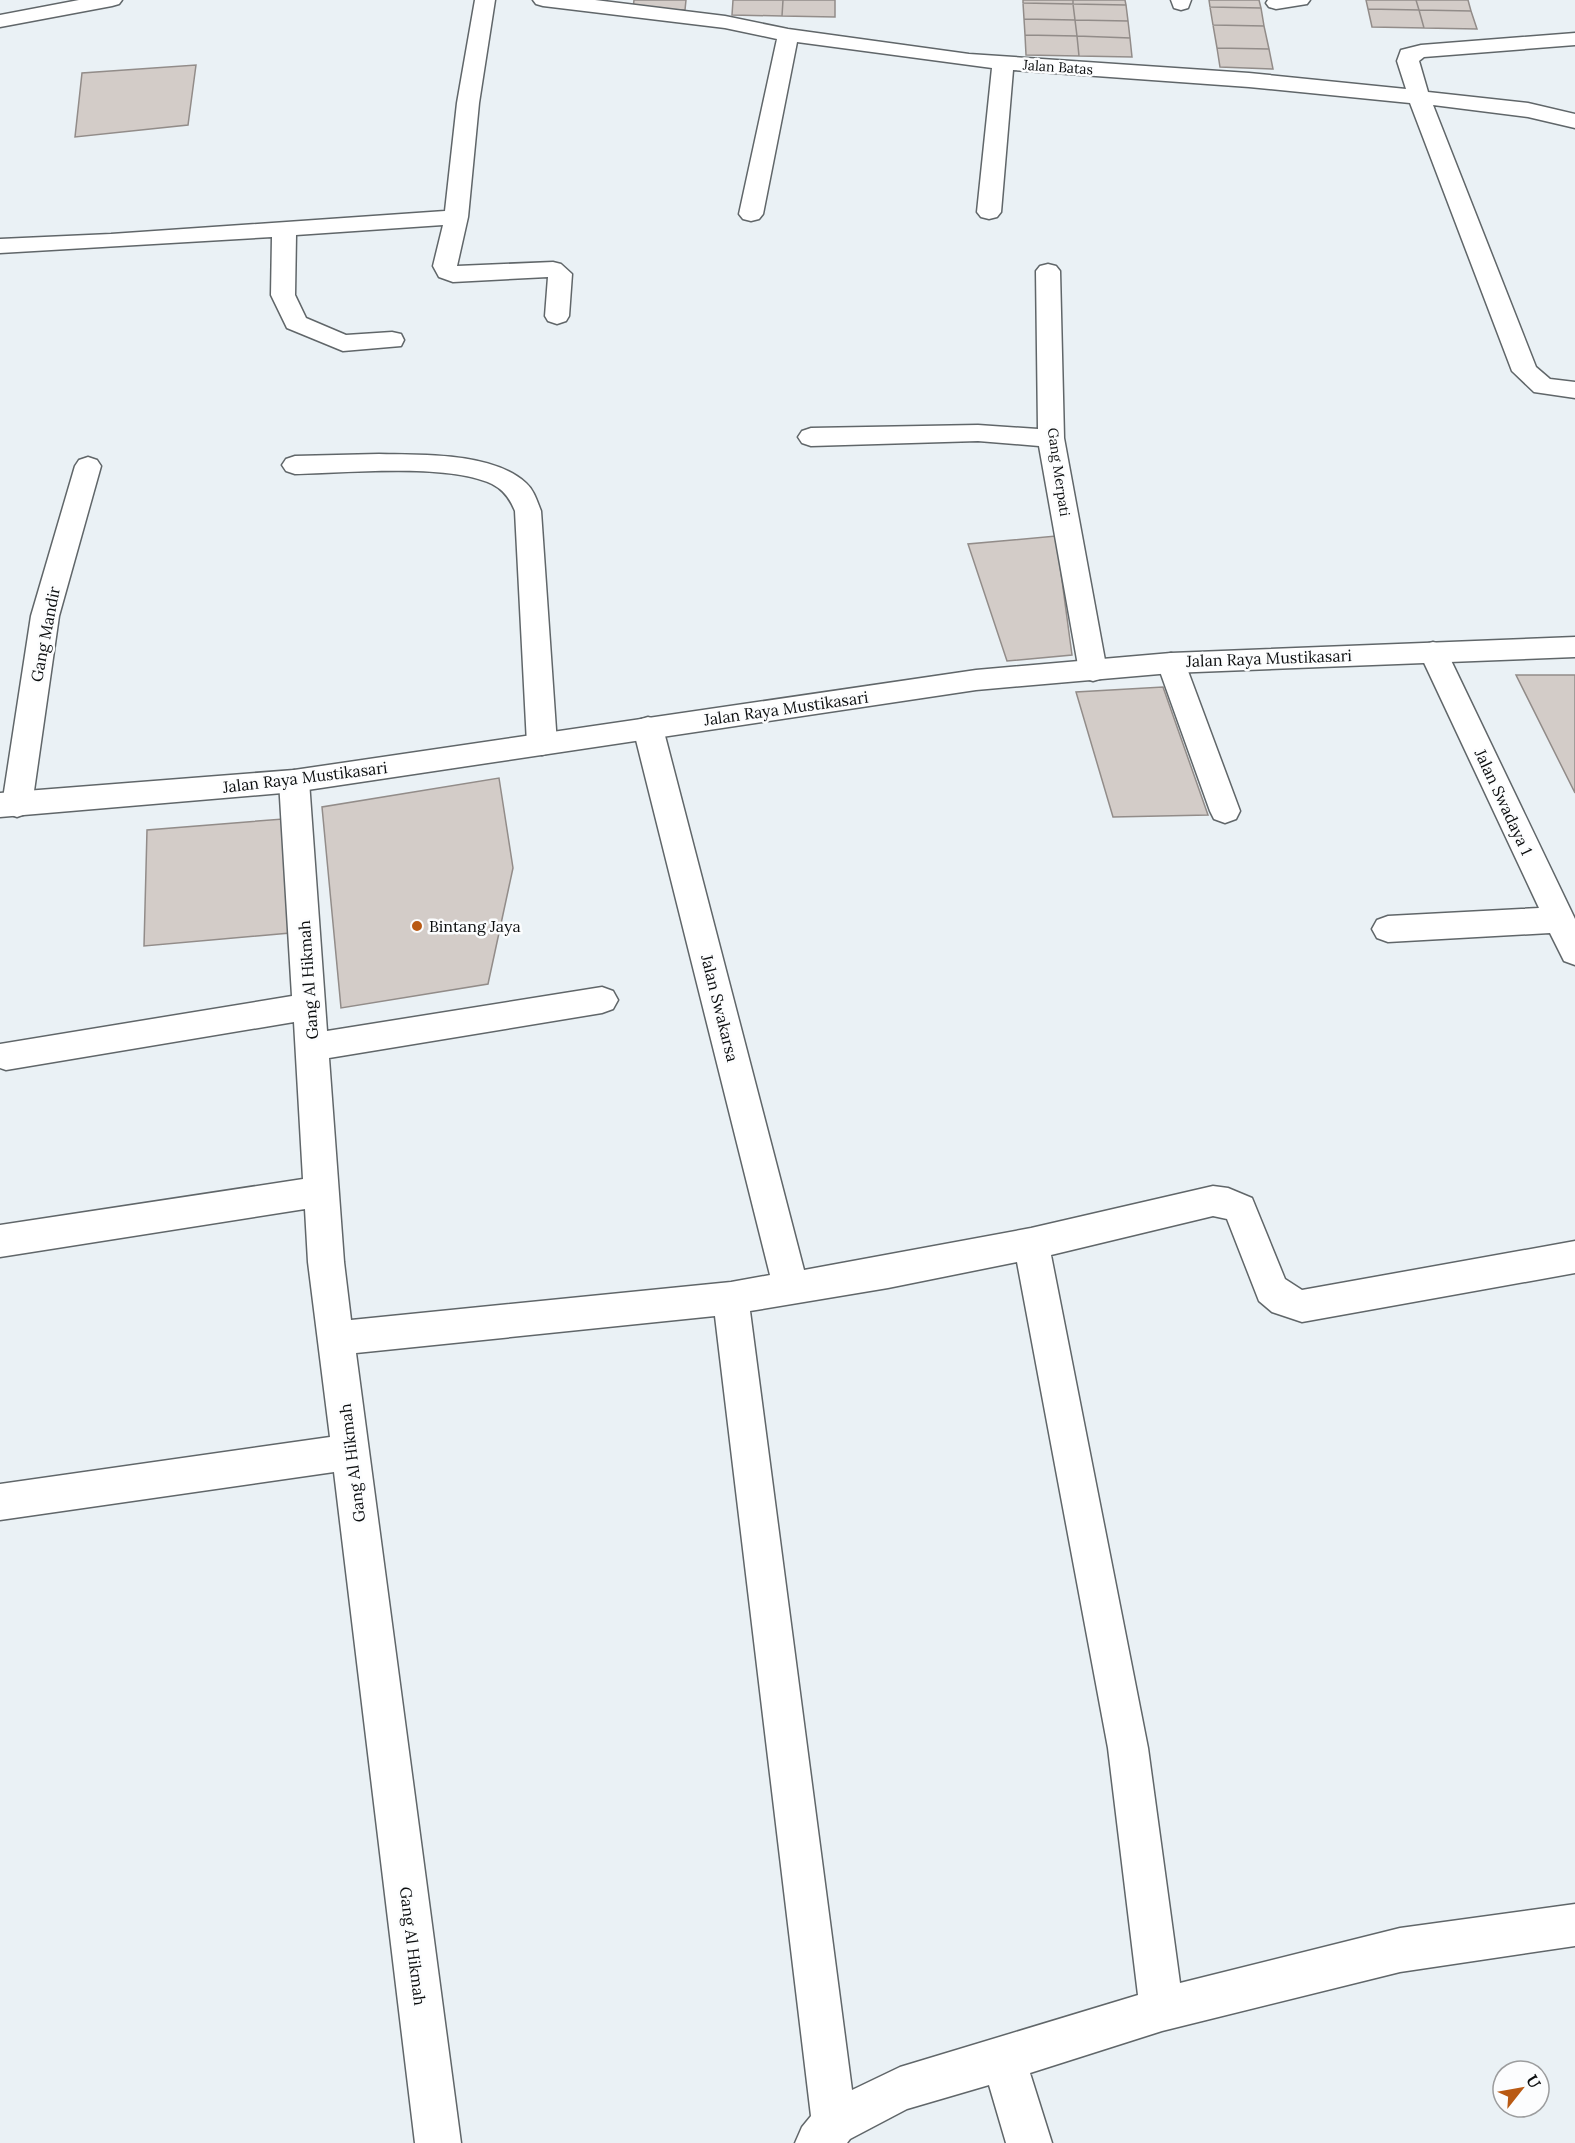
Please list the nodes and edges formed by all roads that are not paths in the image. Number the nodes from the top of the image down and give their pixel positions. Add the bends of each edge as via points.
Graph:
1 (112, 0) edge
2 (485, 0) edge
3 (543, 0) edge
4 (1300, 0) edge
5 (1276, 3) dead end
6 (0, 21) edge
7 (788, 35) junction
8 (1575, 39) edge
9 (1003, 62) junction
10 (1419, 97) junction
11 (1575, 121) edge
12 (989, 212) dead end
13 (751, 214) dead end
14 (456, 217) junction
15 (284, 229) junction
16 (0, 246) edge
17 (1048, 271) dead end
18 (557, 316) dead end
19 (392, 340) dead end
20 (1575, 390) edge
21 (811, 437) dead end
22 (1051, 438) junction
23 (295, 465) dead end
24 (88, 466) dead end
25 (1575, 647) edge
26 (1433, 652) junction
27 (1171, 663) junction
28 (1092, 671) junction
29 (648, 728) junction
30 (542, 744) junction
31 (294, 781) junction
32 (8, 805) edge
33 (1225, 811) dead end
34 (1559, 920) junction
35 (1388, 929) dead end
36 (1575, 952) edge
37 (602, 1000) dead end
38 (310, 1006) junction
39 (313, 1047) junction
40 (6, 1056) dead end
41 (322, 1191) junction
42 (0, 1241) edge
43 (1031, 1244) junction
44 (1575, 1257) edge
45 (791, 1288) junction
46 (731, 1298) junction
47 (337, 1338) junction
48 (350, 1452) junction
49 (0, 1502) edge
50 (1575, 1925) edge
51 (1162, 2009) junction
52 (1004, 2059) junction
53 (826, 2133) edge
54 (438, 2143) edge
55 (1029, 2143) edge

1 - 6 street
2 - 14 street via 468,102
3 - 7 street, Jalan Batas via 725,22
4 - 5 street
7 - 9 street, Jalan Batas
7 - 13 street
8 - 10 street via 1409,55
9 - 10 street, Jalan Batas
9 - 12 street
10 - 11 street, Jalan Batas via 1528,110
10 - 20 street via 1525,371 1543,386
14 - 15 street
14 - 18 street via 447,272 453,275 553,269 560,274
15 - 16 street
15 - 19 street via 283,295 296,323 343,343
17 - 22 street, Gang Merpati
21 - 22 street via 978,433
22 - 28 street, Gang Merpati
23 - 30 street via 447,464 494,474 518,489 528,511
24 - 32 street, Gang Mandir via 45,616
25 - 26 street, Jalan Raya Mustikasari
26 - 27 street, Jalan Raya Mustikasari
26 - 34 street, Jalan Swadaya 1
27 - 28 street, Jalan Raya Mustikasari
27 - 33 street
28 - 29 street, Jalan Raya Mustikasari via 976,680
29 - 30 street, Jalan Raya Mustikasari
29 - 45 street, Jalan Swakarsa
30 - 31 street, Jalan Raya Mustikasari
31 - 32 street, Jalan Raya Mustikasari
31 - 38 street, Gang Al Hikmah
34 - 35 street
34 - 36 street, Jalan Swadaya 1
37 - 39 street
38 - 39 street, Gang Al Hikmah
38 - 40 street
39 - 41 street, Gang Al Hikmah
41 - 42 street
41 - 47 street, Gang Al Hikmah via 326,1262
43 - 44 street via 1213,1201 1228,1203 1240,1209 1272,1290 1302,1306
43 - 45 street
43 - 51 street via 1128,1748
45 - 46 street
46 - 47 street
46 - 53 street
47 - 48 street, Gang Al Hikmah
48 - 49 street
48 - 54 street, Gang Al Hikmah
50 - 51 street via 1400,1950
51 - 52 street
52 - 53 street via 900,2089
52 - 55 street

